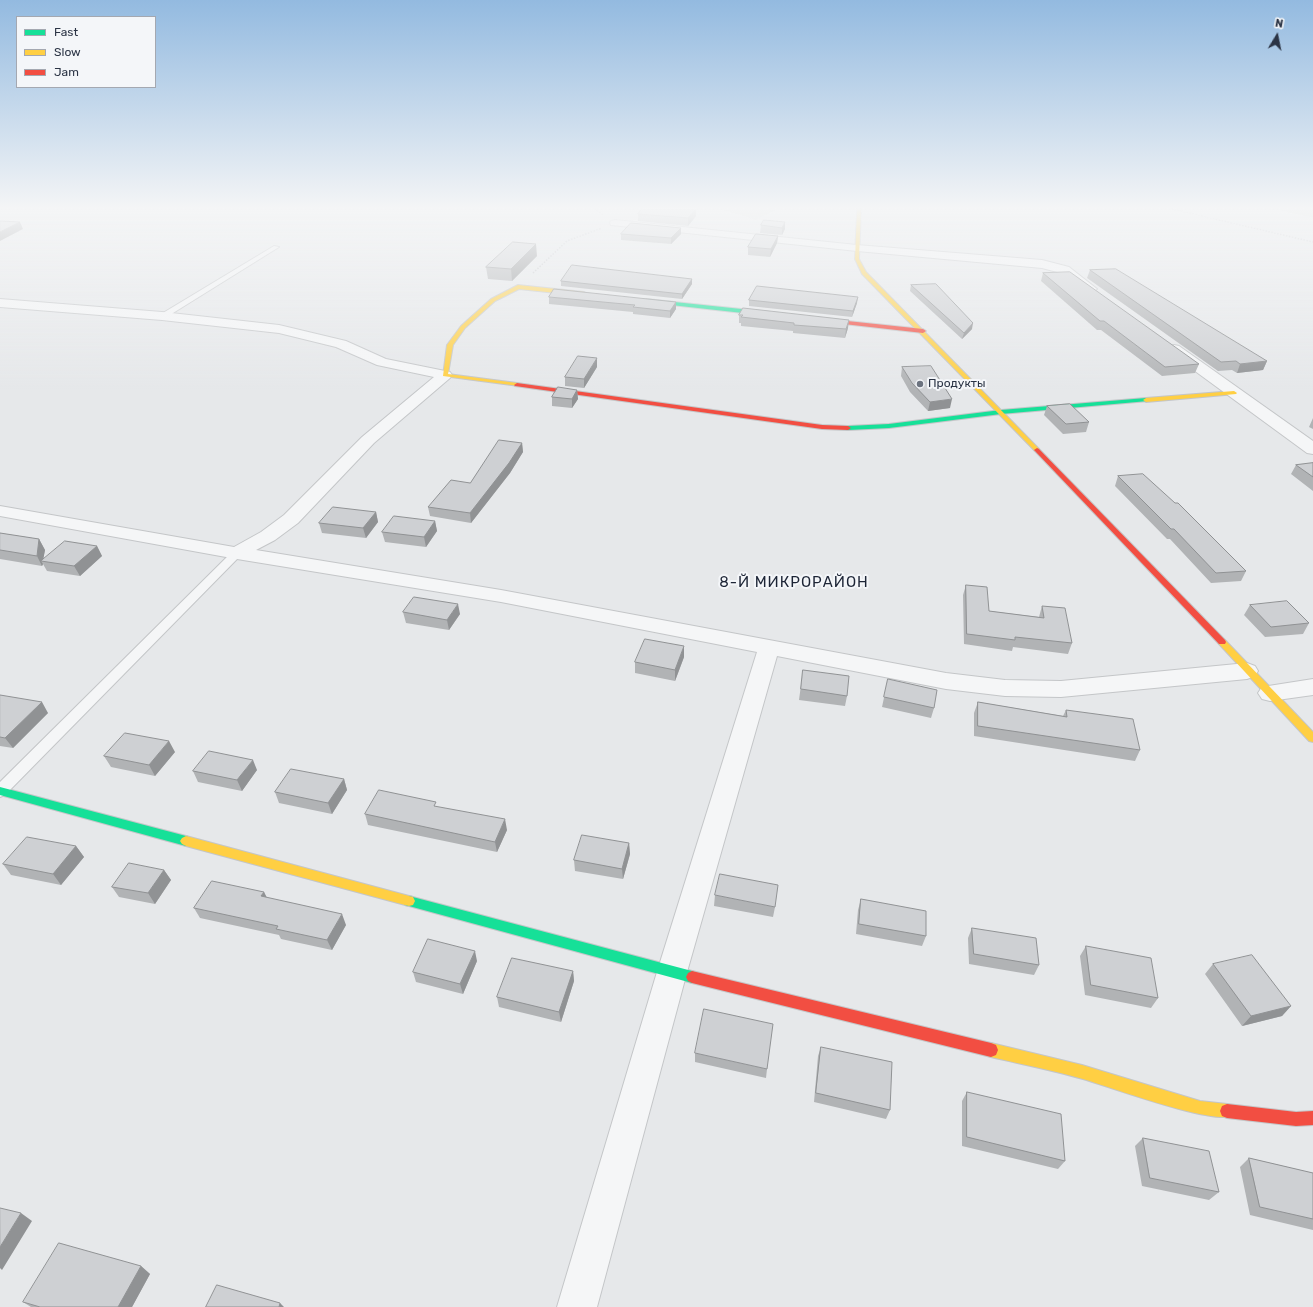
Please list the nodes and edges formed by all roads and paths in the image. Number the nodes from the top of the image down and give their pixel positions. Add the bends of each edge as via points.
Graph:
1 (238, 270) edge
2 (536, 270) edge
3 (861, 270) edge
4 (1065, 270) edge
5 (518, 287) junction
6 (590, 295) edge
7 (1102, 297) edge
8 (637, 300) edge
9 (0, 303) edge
10 (162, 316) junction
11 (780, 316) edge
12 (812, 319) edge
13 (923, 331) junction
14 (1165, 343) edge
15 (444, 375) junction
16 (1234, 393) junction
17 (1001, 412) junction
18 (1313, 449) edge
19 (0, 511) edge
20 (237, 553) junction
21 (769, 647) junction
22 (1247, 670) junction
23 (1313, 687) edge
24 (1270, 693) junction
25 (1313, 738) edge
26 (0, 791) edge
27 (672, 972) junction
28 (1313, 1118) edge
29 (577, 1307) edge

1 - 10 lane
2 - 5 path
3 - 13 street
4 - 7 street
5 - 6 street
5 - 15 street via 494,300 463,327 450,344
8 - 11 street
9 - 10 street
10 - 15 street via 279,329 341,344 382,362
12 - 13 street
13 - 17 street
14 - 16 street
15 - 17 street via 841,428 872,428
15 - 20 street via 368,440 291,519 268,536
16 - 17 street
16 - 18 street
17 - 22 street
19 - 20 street
20 - 21 street via 501,596
20 - 26 lane
21 - 22 street via 946,681 1005,688 1060,689
21 - 27 street
22 - 24 street
23 - 24 street
24 - 25 street
26 - 27 street
27 - 28 street via 1082,1072 1200,1108 1296,1119
27 - 29 street

